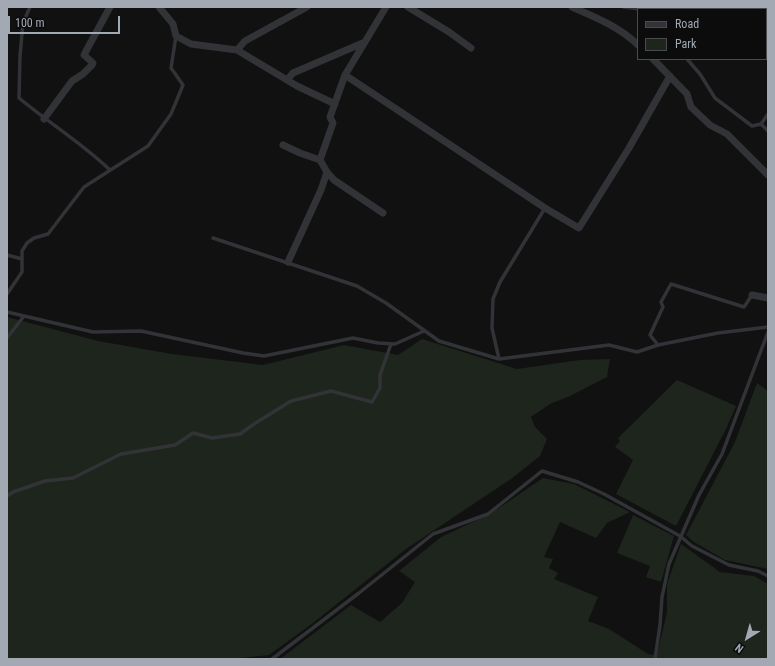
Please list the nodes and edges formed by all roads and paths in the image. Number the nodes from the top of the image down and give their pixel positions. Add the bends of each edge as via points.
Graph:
1 (30, 7) edge
2 (110, 7) edge
3 (159, 7) edge
4 (307, 7) edge
5 (386, 7) edge
6 (408, 7) edge
7 (572, 7) edge
8 (623, 7) edge
9 (637, 9) edge
10 (176, 36) junction
11 (365, 42) junction
12 (637, 44) edge
13 (471, 48) dead end
14 (237, 50) junction
15 (654, 60) edge
16 (688, 60) edge
17 (345, 75) junction
18 (670, 76) junction
19 (287, 80) junction
20 (335, 104) junction
21 (768, 114) edge
22 (44, 118) junction
23 (761, 124) junction
24 (768, 131) edge
25 (283, 145) dead end
26 (320, 160) junction
27 (110, 170) junction
28 (327, 172) junction
29 (768, 175) edge
30 (545, 208) junction
31 (383, 213) dead end
32 (213, 238) dead end
33 (7, 255) edge
34 (22, 259) junction
35 (288, 262) junction
36 (7, 294) edge
37 (752, 295) joint
38 (768, 298) edge
39 (7, 312) edge
40 (24, 316) junction
41 (768, 327) edge
42 (424, 331) junction
43 (768, 332) edge
44 (7, 338) edge
45 (391, 344) junction
46 (658, 344) junction
47 (499, 359) junction
48 (7, 496) edge
49 (680, 536) junction
50 (768, 576) edge
51 (272, 659) edge
52 (655, 659) edge

1 - 22 lane via 23,23 19,98
2 - 22 street via 84,53 92,65 72,81
3 - 10 street via 173,24
4 - 14 street via 245,41
5 - 11 street
6 - 13 street
7 - 12 street via 629,36
8 - 9 lane
10 - 14 street via 191,44
10 - 27 lane via 171,68 183,85 171,114 148,146
11 - 17 street
11 - 19 street via 293,73
14 - 19 street
15 - 18 street
16 - 23 lane via 715,98 752,126
17 - 20 street
17 - 30 street
18 - 29 street via 687,94 691,107 710,125 727,134
18 - 30 street via 579,228
19 - 20 street
20 - 26 street via 330,117 333,123
21 - 23 lane
22 - 27 lane
23 - 24 lane
25 - 26 street
26 - 28 street
27 - 34 lane via 84,187 48,234 27,243 22,251
28 - 31 street via 334,180
28 - 35 street
30 - 47 lane via 500,282 493,299 492,328
32 - 35 lane
33 - 34 lane
34 - 36 lane via 22,272
35 - 42 lane via 357,286 386,303
37 - 38 street
37 - 46 lane via 744,307 671,284 661,302 664,307 650,335
39 - 40 lane
40 - 44 lane
40 - 45 lane via 93,332 141,331 264,356 352,338
41 - 46 lane
42 - 45 lane
42 - 47 lane via 438,341
43 - 49 lane via 722,454
45 - 48 lane via 380,375 380,388 372,402 331,391 291,401 240,434 212,438 193,433 175,445 121,454 73,478 45,481
46 - 47 lane via 637,352 610,345
49 - 50 lane via 692,546 729,565 758,571
49 - 51 lane via 604,494 578,482 542,471 488,514 433,534
49 - 52 lane via 669,564 662,597

